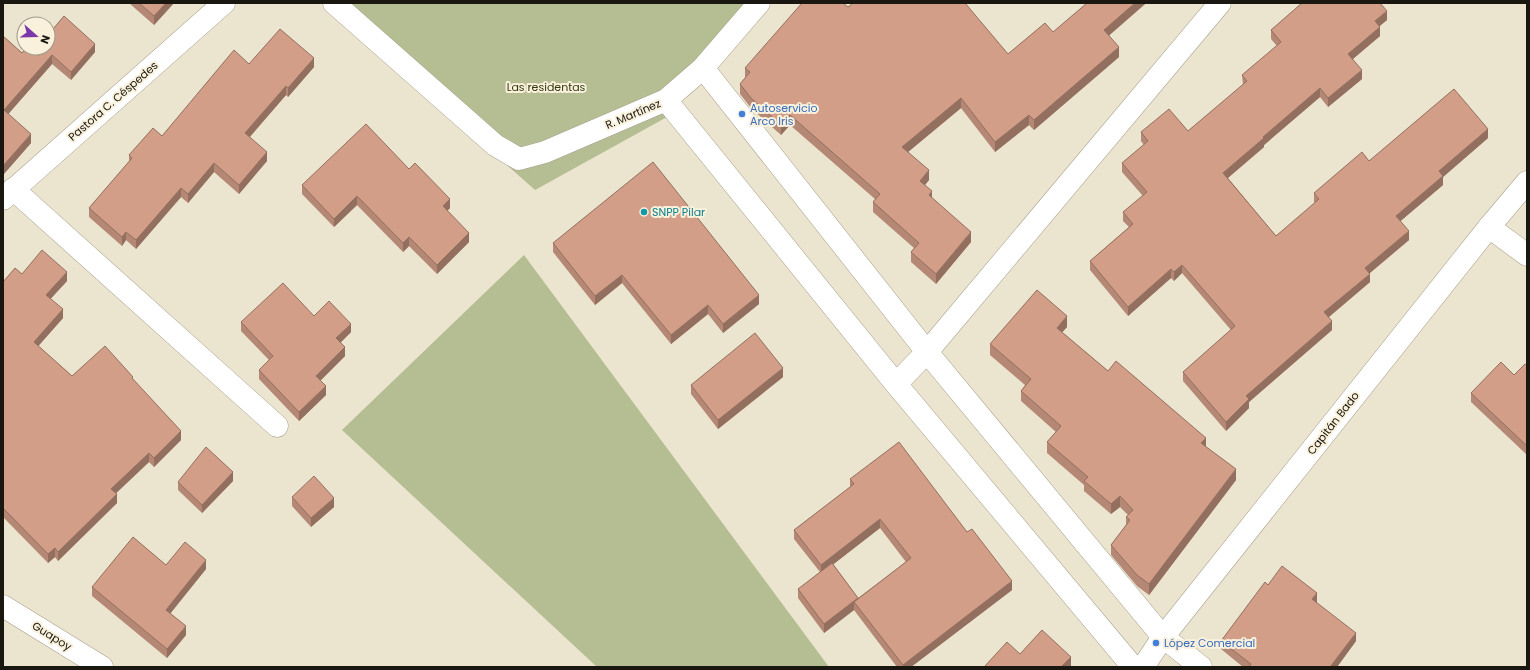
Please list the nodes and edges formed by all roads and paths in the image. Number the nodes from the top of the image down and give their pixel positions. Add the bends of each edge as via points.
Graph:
1 (224, 3) edge
2 (334, 3) edge
3 (759, 3) edge
4 (1220, 3) edge
5 (703, 68) junction
6 (666, 100) junction
7 (1527, 182) edge
8 (8, 194) edge
9 (1489, 226) junction
10 (1527, 255) edge
11 (927, 352) junction
12 (896, 384) junction
13 (277, 426) dead end
14 (3, 606) edge
15 (1163, 637) junction
16 (102, 667) edge
17 (1133, 667) edge
18 (1142, 667) edge
19 (1201, 667) edge

1 - 8 street, Pastora C. Céspedes
2 - 6 street, R. Martínez via 495,145 520,159 545,152
3 - 5 street, R. Martínez
4 - 11 street
5 - 6 street, R. Martínez
5 - 11 street
6 - 12 street
7 - 9 street, Capitán Bado
8 - 13 street
9 - 10 street
9 - 15 street, Capitán Bado
11 - 12 street
11 - 15 street
12 - 17 street
14 - 16 street, Guapoy
15 - 18 street, Capitán Bado
15 - 19 street

